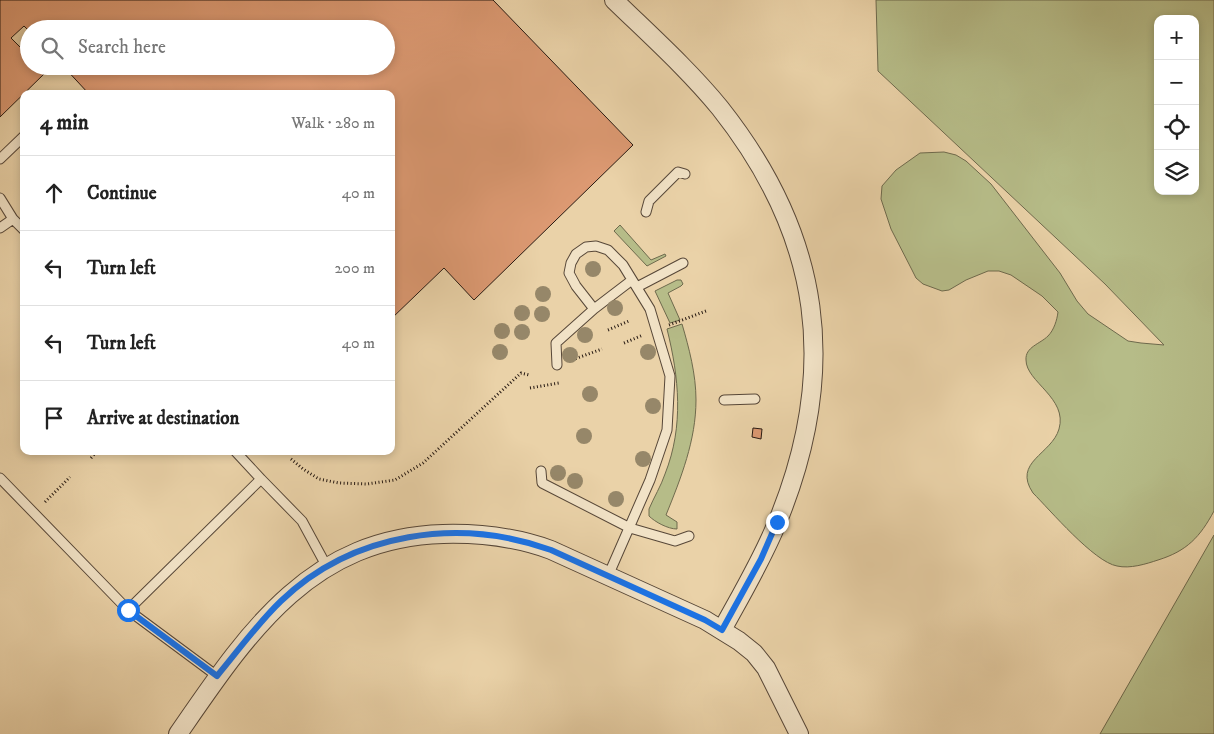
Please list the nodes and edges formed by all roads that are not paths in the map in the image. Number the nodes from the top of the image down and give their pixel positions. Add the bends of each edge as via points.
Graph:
1 (614, 0) edge
2 (20, 140) edge
3 (0, 159) edge
4 (685, 174) dead end
5 (0, 198) edge
6 (646, 212) dead end
7 (13, 219) junction
8 (20, 226) edge
9 (0, 228) edge
10 (683, 263) dead end
11 (634, 283) junction
12 (594, 309) junction
13 (557, 365) dead end
14 (755, 399) dead end
15 (724, 400) dead end
16 (239, 455) edge
17 (541, 471) dead end
18 (0, 478) edge
19 (261, 479) junction
20 (630, 528) junction
21 (689, 536) dead end
22 (327, 567) junction
23 (608, 576) junction
24 (128, 610) junction
25 (722, 630) junction
26 (217, 676) junction
27 (178, 734) edge
28 (799, 734) edge

1 - 25 street via 686,69 719,108 762,169 794,237 812,311 812,379 801,450 761,559
2 - 3 lane
4 - 6 lane via 678,172 649,201
5 - 7 lane
7 - 8 lane
7 - 9 lane
10 - 11 lane
11 - 12 lane
11 - 12 lane via 608,250 586,247 576,254 569,273
11 - 20 lane via 650,309 670,376 667,430
12 - 13 lane via 556,343
14 - 15 lane
16 - 19 lane
17 - 20 lane via 542,483
18 - 24 lane
19 - 22 lane via 302,521
19 - 24 lane
20 - 21 lane via 675,541
20 - 23 lane
22 - 23 street via 372,545 400,538 428,534 481,534 529,542
22 - 26 street via 282,600
23 - 25 street
24 - 26 lane
25 - 28 street via 754,653 766,668
26 - 27 street

